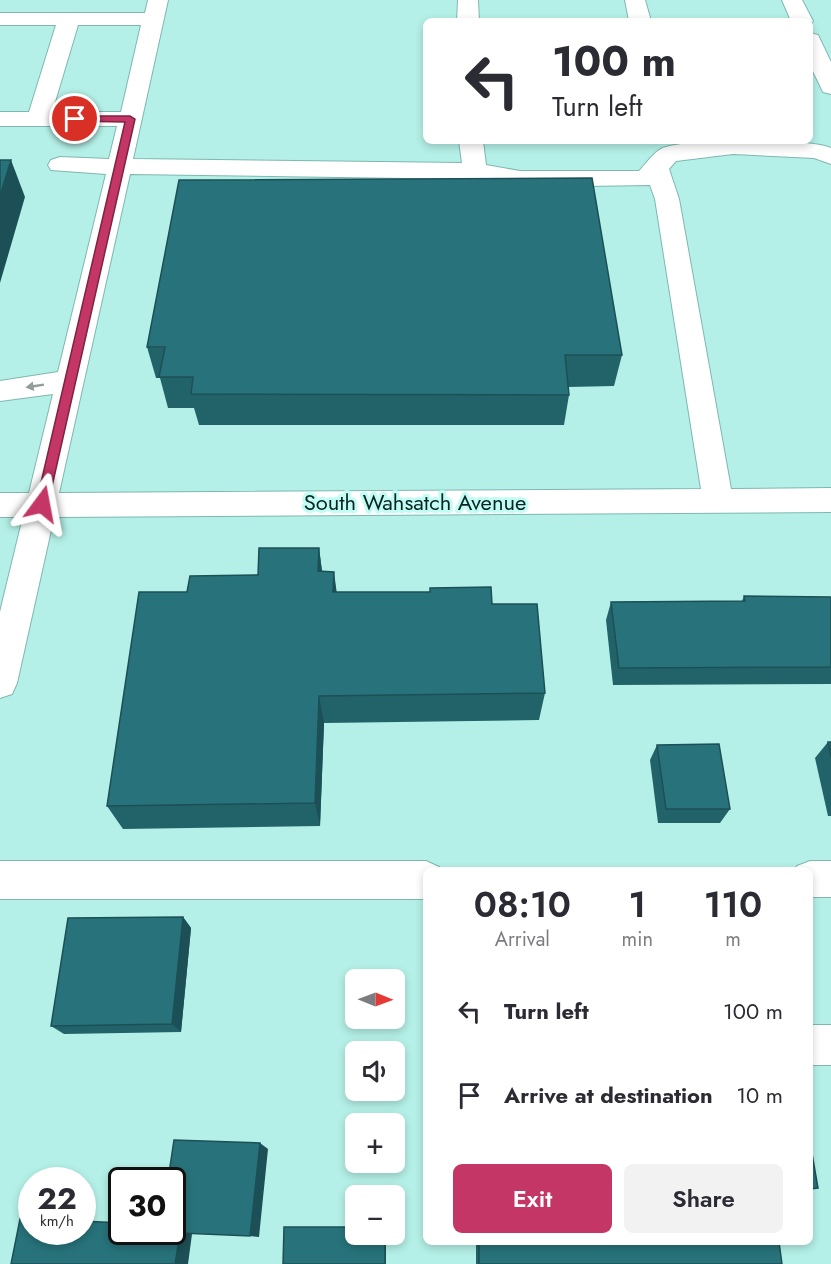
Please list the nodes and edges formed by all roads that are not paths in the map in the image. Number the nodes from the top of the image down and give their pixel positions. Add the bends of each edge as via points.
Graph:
1 (468, 0) edge
2 (635, 0) edge
3 (792, 0) edge
4 (155, 10) edge
5 (468, 18) edge
6 (639, 18) edge
7 (801, 18) edge
8 (0, 19) edge
9 (69, 19) junction
10 (813, 47) edge
11 (831, 87) edge
12 (0, 119) edge
13 (38, 119) junction
14 (130, 119) junction
15 (471, 144) edge
16 (664, 154) edge
17 (831, 157) edge
18 (60, 165) dead end
19 (120, 165) junction
20 (475, 171) junction
21 (70, 381) junction
22 (0, 391) edge
23 (718, 500) junction
24 (831, 500) edge
25 (42, 504) junction
26 (0, 505) edge
27 (0, 683) edge
28 (813, 879) edge
29 (831, 879) edge
30 (0, 880) edge
31 (423, 880) edge

1 - 5 street
2 - 6 street
3 - 7 street
4 - 9 street
4 - 14 street
8 - 9 street
9 - 13 street
10 - 11 street
12 - 13 street
13 - 14 street
14 - 19 street
15 - 20 street
16 - 17 street via 733,147 819,151
16 - 20 street via 645,178 520,179
16 - 23 street via 667,199
18 - 19 street
19 - 20 street via 270,171
19 - 21 street
21 -> 22 street
21 - 25 street
23 - 24 street, South Wahsatch Avenue
23 - 25 street, South Wahsatch Avenue
25 - 26 street, South Wahsatch Avenue
25 - 27 street
28 - 29 street
30 - 31 street

